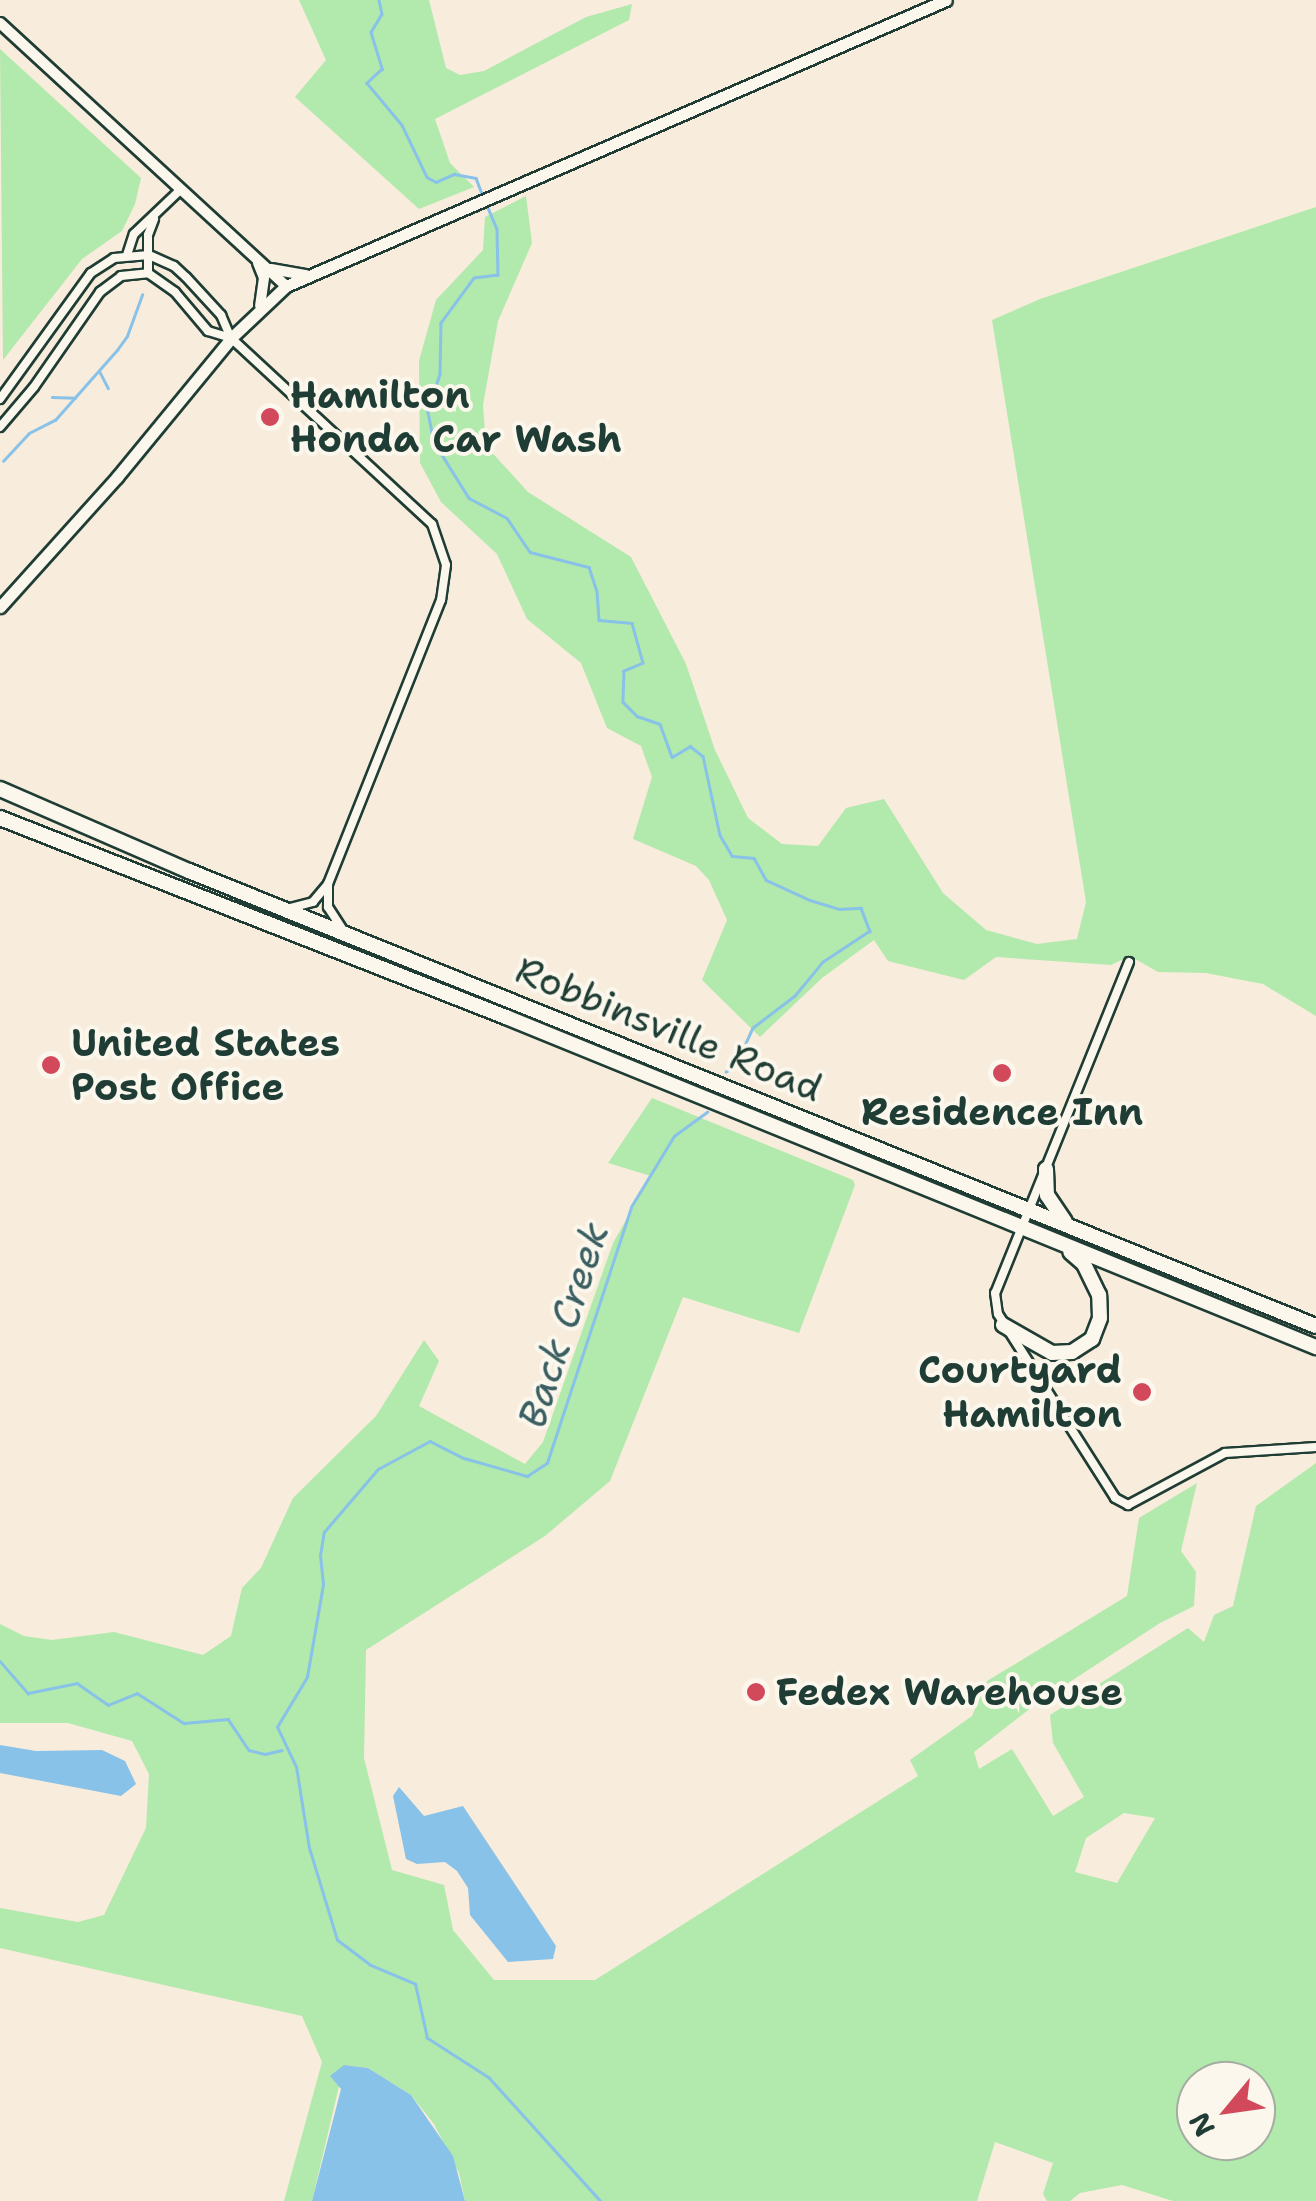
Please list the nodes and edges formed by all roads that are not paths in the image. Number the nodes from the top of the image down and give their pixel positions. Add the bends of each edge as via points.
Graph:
1 (946, 0) edge
2 (0, 23) edge
3 (180, 190) junction
4 (156, 217) junction
5 (251, 254) junction
6 (127, 255) junction
7 (148, 255) junction
8 (266, 266) junction
9 (148, 273) junction
10 (306, 276) junction
11 (286, 286) junction
12 (260, 306) junction
13 (231, 338) junction
14 (0, 399) edge
15 (0, 427) edge
16 (0, 607) edge
17 (0, 789) edge
18 (0, 818) edge
19 (328, 884) junction
20 (284, 909) junction
21 (272, 924) junction
22 (347, 934) junction
23 (1129, 962) dead end
24 (1046, 1169) junction
25 (1028, 1210) junction
26 (1069, 1226) junction
27 (1022, 1227) junction
28 (1058, 1242) junction
29 (1003, 1325) junction
30 (1316, 1326) edge
31 (1316, 1347) edge
32 (1316, 1447) edge

1 - 10 main road
2 - 3 street
3 - 4 street
3 - 5 street
4 - 6 street via 134,234
4 - 7 street
5 - 8 street
5 - 12 street via 264,278
6 - 7 street
6 - 14 street via 91,273
7 - 9 street
7 - 13 street via 186,277 221,315
8 - 10 street
8 - 11 street
9 - 13 street via 176,292 208,331
9 - 15 street via 121,276 100,292
10 - 11 main road
11 - 12 main road
12 - 13 main road
13 - 16 main road
13 - 19 street via 418,508 441,542 446,565 441,600
17 - 20 highway, Robbinsville Road
18 - 21 highway, Robbinsville Road
19 - 20 street via 314,902
19 - 22 street via 332,917
20 - 22 highway, Robbinsville Road
21 - 22 highway via 289,920
21 - 27 highway, Robbinsville Road
22 - 25 highway, Robbinsville Road
23 - 24 street
24 - 25 street
24 - 26 highway via 1049,1202
25 - 26 highway, Robbinsville Road
25 - 27 street
26 - 30 highway, Robbinsville Road
27 - 28 highway, Robbinsville Road
27 - 29 street via 995,1293
28 - 29 highway via 1084,1264 1099,1295 1092,1340 1072,1352 1052,1353
28 - 31 highway, Robbinsville Road
29 - 32 street via 1115,1498 1128,1506 1224,1453

